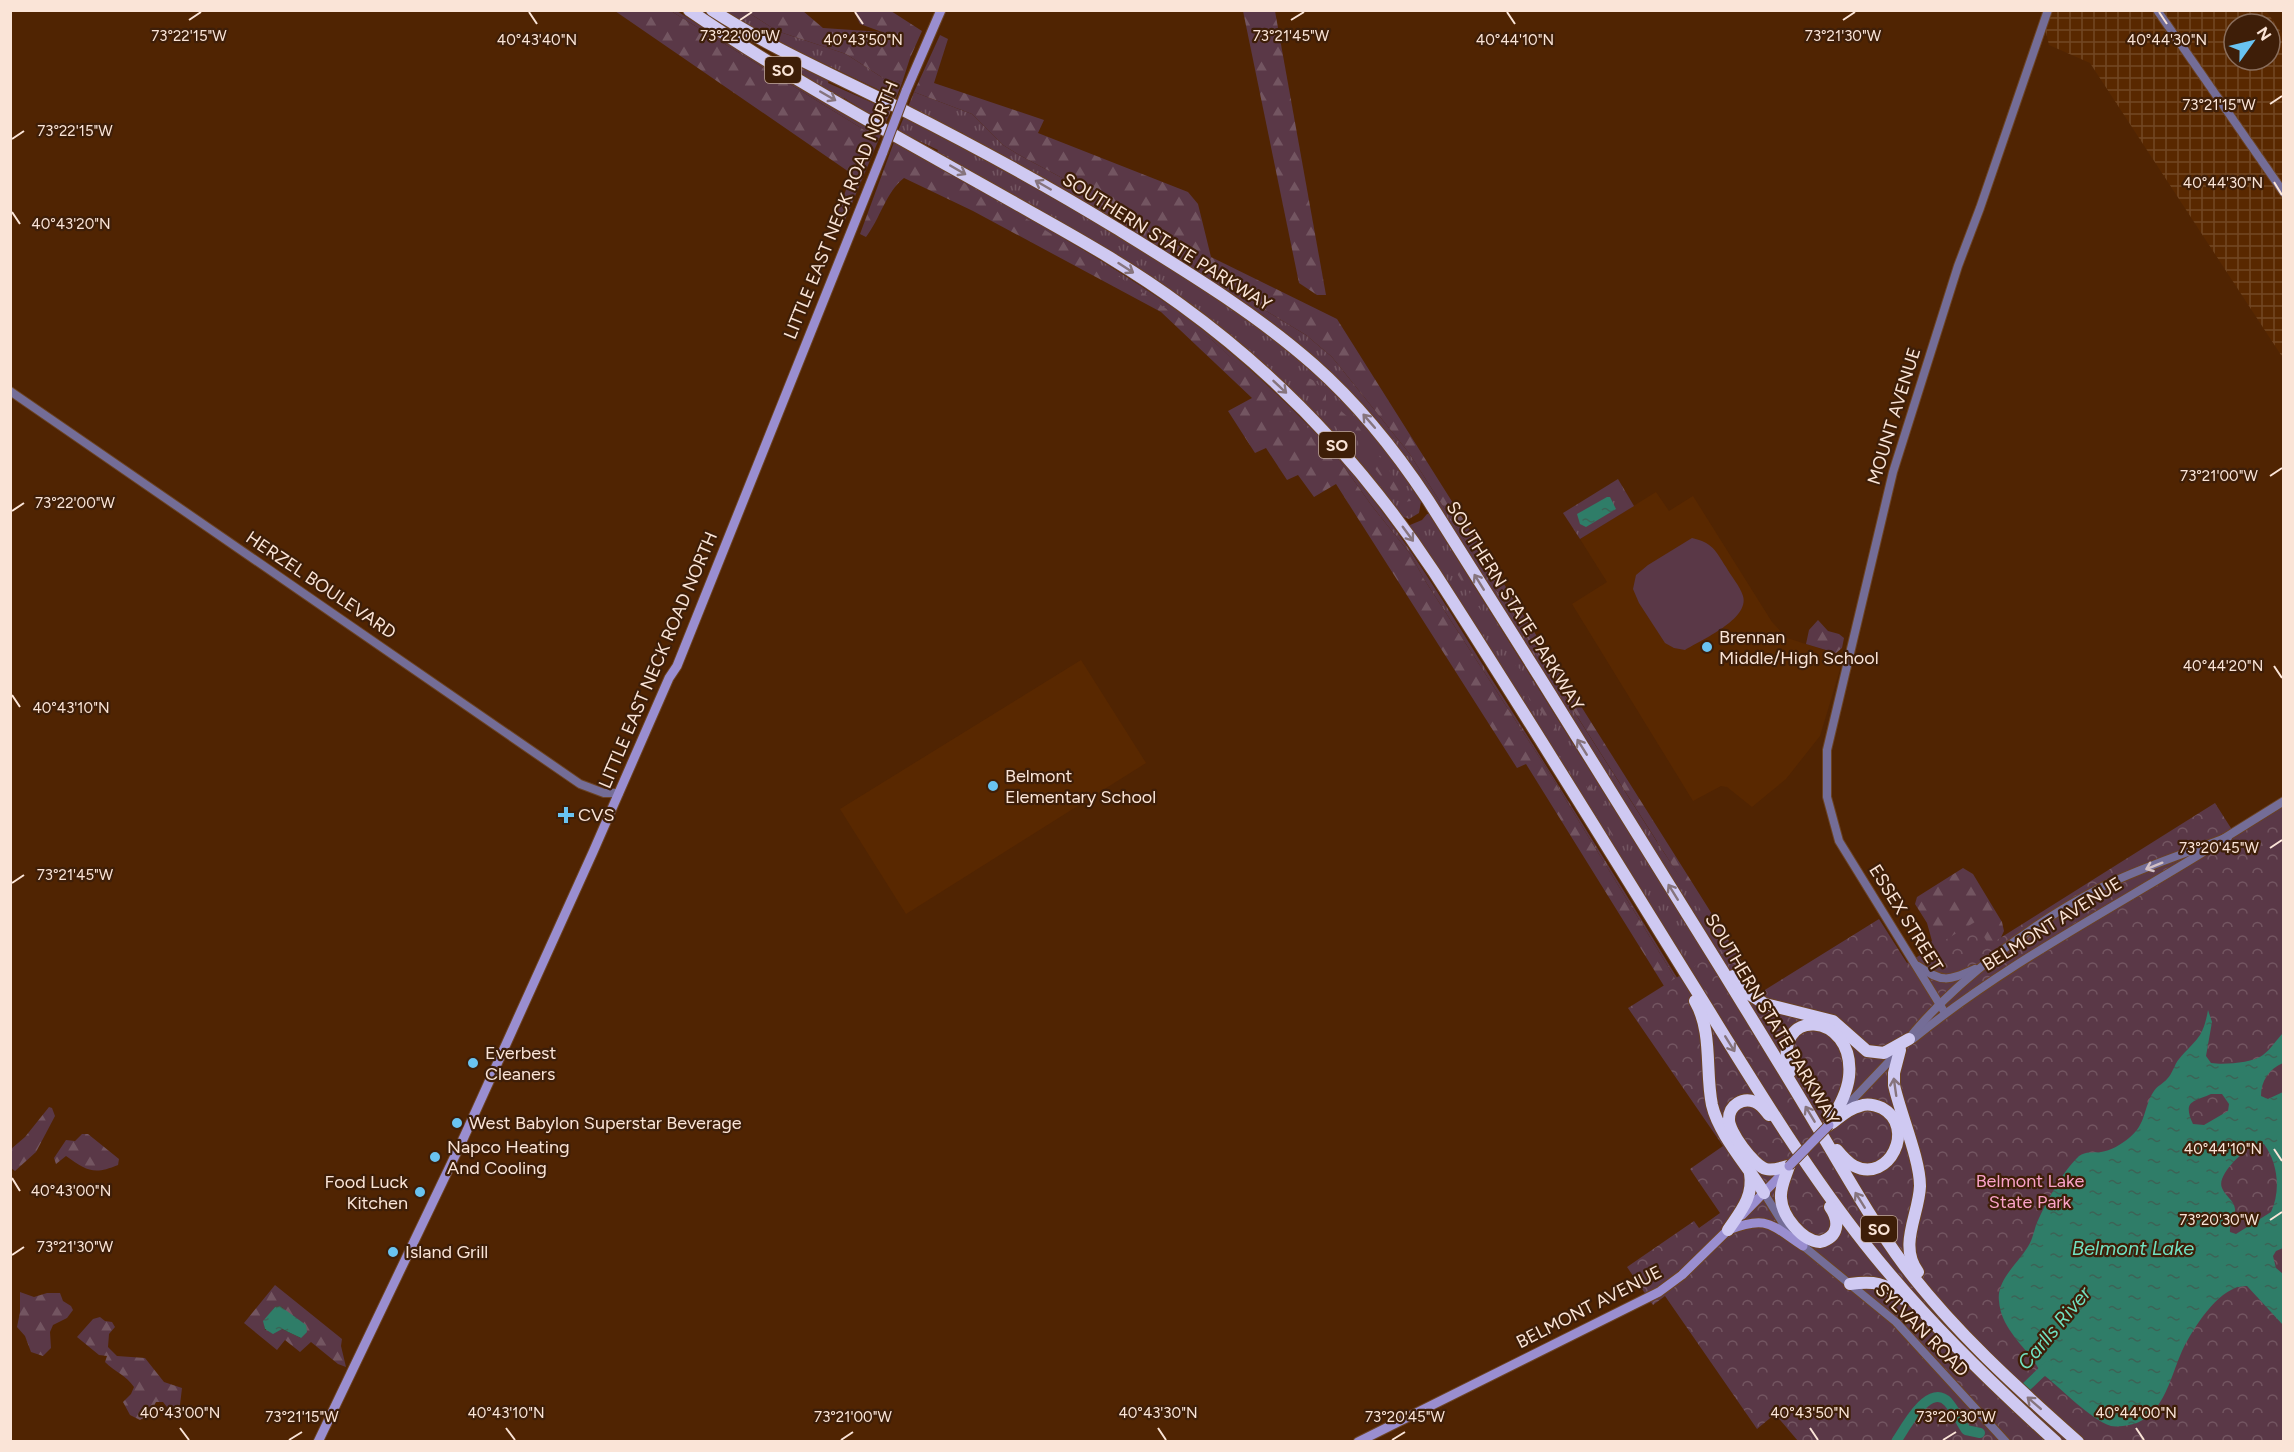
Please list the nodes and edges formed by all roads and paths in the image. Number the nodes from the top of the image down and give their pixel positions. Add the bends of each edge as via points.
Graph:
1 (689, 10) edge
2 (712, 10) edge
3 (941, 10) edge
4 (2048, 10) edge
5 (2157, 10) edge
6 (2283, 193) edge
7 (10, 392) edge
8 (619, 793) junction
9 (2283, 801) edge
10 (2228, 837) junction
11 (1839, 841) joint
12 (1704, 941) junction
13 (1677, 959) junction
14 (1915, 964) junction
15 (1983, 965) junction
16 (1962, 985) junction
17 (1970, 994) junction
18 (1942, 1009) junction
19 (1909, 1039) junction
20 (1900, 1050) junction
21 (1796, 1091) junction
22 (1781, 1125) junction
23 (1829, 1125) junction
24 (1823, 1136) junction
25 (1789, 1166) junction
26 (1809, 1166) junction
27 (1749, 1169) junction
28 (1764, 1193) junction
29 (1728, 1230) junction
30 (1803, 1246) junction
31 (1850, 1284) junction
32 (1945, 1314) junction
33 (1938, 1328) junction
34 (2003, 1438) edge
35 (318, 1442) edge
36 (1358, 1442) edge
37 (2056, 1442) edge
38 (2078, 1442) edge

1 -> 13 highway, SO via 768,62 1120,264 1195,315 1281,387 1352,462 1417,545
12 -> 2 highway, SOUTHERN STATE PARKWAY / SO via 1419,486 1381,435 1327,376 1238,307 1080,206 959,139 770,45
3 - 8 main road, LITTLE EAST NECK ROAD NORTH, bridge via 688,639
4 - 11 street, MOUNT AVENUE via 1958,266 1884,507 1827,750 1827,797
5 - 6 street
7 - 8 street, HERZEL BOULEVARD via 580,784 604,793
8 - 35 main road, LITTLE EAST NECK ROAD NORTH via 464,1137
9 - 10 street, BELMONT AVENUE
10 -> 15 street, BELMONT AVENUE via 2104,886
10 - 17 street, BELMONT AVENUE
11 - 14 street, ESSEX STREET
12 - 19 highway via 1760,1002 1829,1019 1871,1053 1884,1053
12 - 21 highway, SOUTHERN STATE PARKWAY / SO
13 -> 22 highway, SO
13 - 27 highway via 1704,1021 1716,1116
14 - 15 street via 1944,979
14 - 18 street, ESSEX STREET
15 - 16 street, BELMONT AVENUE
16 - 17 street
16 - 18 street, BELMONT AVENUE
17 - 18 street, BELMONT AVENUE
18 - 19 street, BELMONT AVENUE via 1922,1022
18 - 20 street, BELMONT AVENUE
19 - 20 street, BELMONT AVENUE
20 - 23 street, BELMONT AVENUE
32 -> 20 highway via 1910,1255 1920,1183 1894,1085
21 - 23 highway via 1785,1056 1788,1041 1806,1026 1818,1024 1830,1029 1844,1046 1849,1073
24 -> 21 highway, SOUTHERN STATE PARKWAY / SO
22 - 25 highway via 1752,1101 1737,1103 1729,1115 1732,1130 1755,1163 1769,1169
22 - 26 highway, SO
23 - 24 highway via 1857,1106 1875,1106 1886,1111 1896,1124 1896,1149 1883,1165 1860,1168 1848,1162
23 - 25 main road, BELMONT AVENUE, bridge
32 -> 24 highway, SOUTHERN STATE PARKWAY / SO via 1879,1229
25 - 26 highway via 1781,1190 1784,1210 1806,1238 1823,1241 1835,1232 1837,1220
25 - 28 main road, BELMONT AVENUE
26 - 33 highway, SO via 1865,1243
27 - 28 highway
27 - 29 highway via 1749,1197
28 - 29 main road, BELMONT AVENUE
28 - 30 street, SYLVAN ROAD
29 - 30 main road via 1762,1222
29 - 36 main road, BELMONT AVENUE via 1659,1292
30 - 31 street, SYLVAN ROAD
31 - 33 highway via 1873,1282 1888,1286
31 - 34 street, SYLVAN ROAD via 1896,1322
38 -> 32 highway, SOUTHERN STATE PARKWAY / SO via 2015,1386
33 - 37 highway, SO

